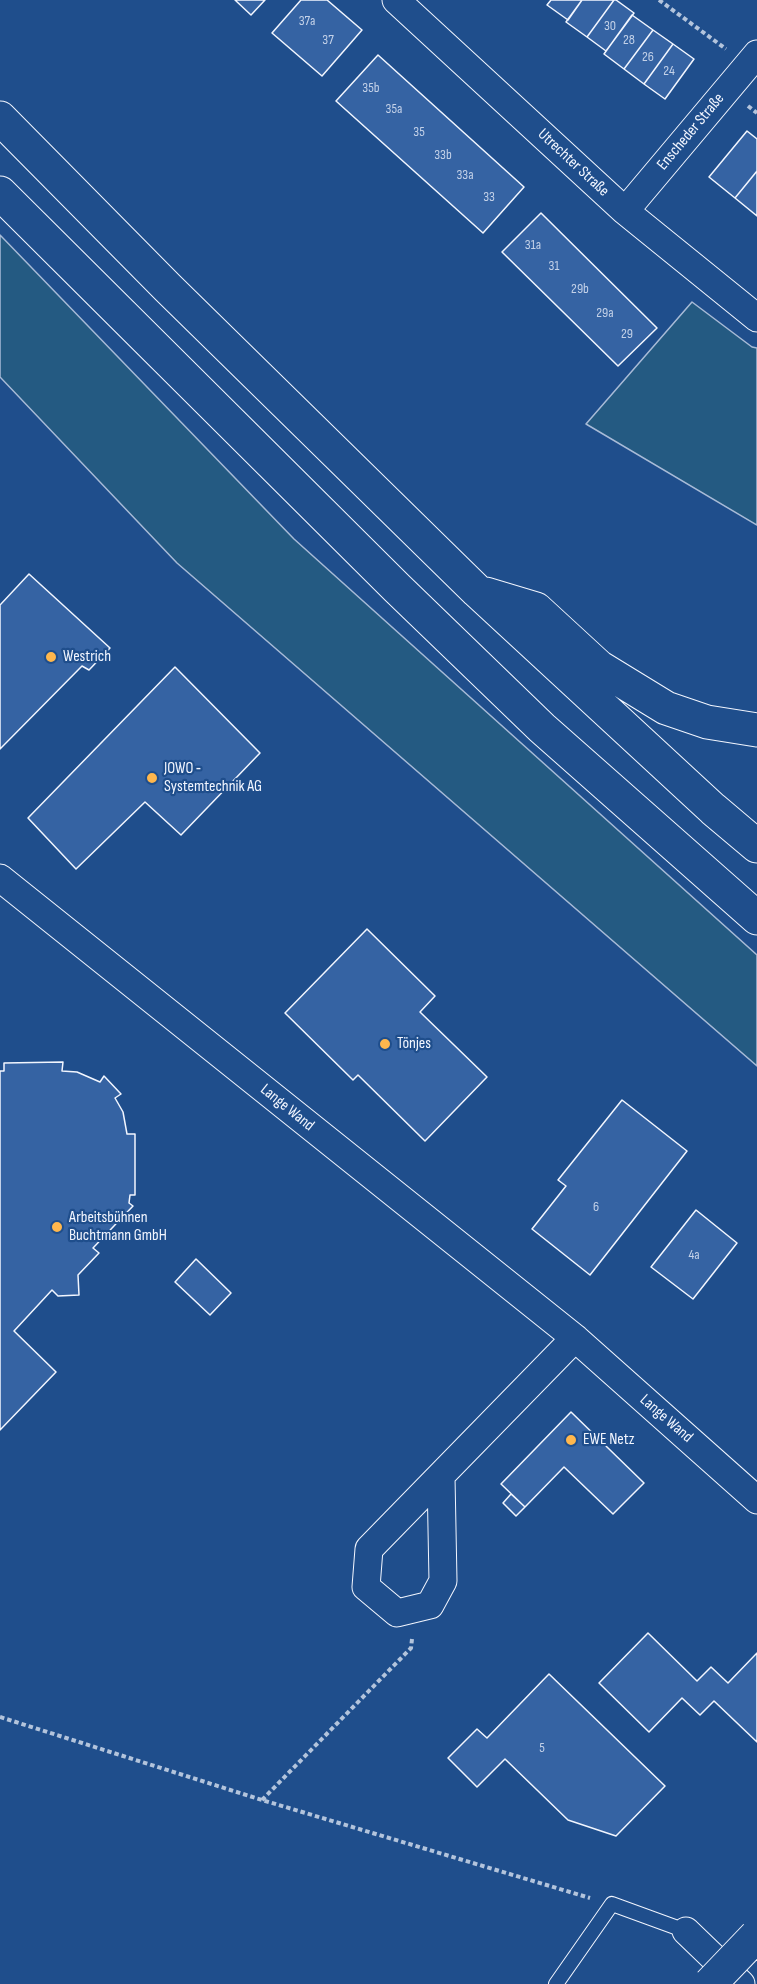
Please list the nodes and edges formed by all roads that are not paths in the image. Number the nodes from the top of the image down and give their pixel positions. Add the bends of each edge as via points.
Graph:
1 (396, 0) edge
2 (752, 59) edge
3 (0, 118) edge
4 (0, 193) edge
5 (625, 211) junction
6 (757, 318) edge
7 (477, 591) junction
8 (757, 730) edge
9 (757, 846) edge
10 (0, 878) edge
11 (757, 918) edge
12 (574, 1338) junction
13 (441, 1477) junction
14 (757, 1500) edge
15 (686, 1931) joint
16 (756, 1936) edge
17 (556, 1984) edge
18 (710, 1984) edge
19 (741, 1984) edge

1 - 5 street, Utrechter Straße
2 - 5 street, Enscheder Straße
3 - 7 main road
4 - 11 main road via 525,711
5 - 6 street, Utrechter Straße
7 - 8 main road via 536,609 599,667 666,708 707,722
7 - 9 main road
10 - 12 street, Lange Wand
12 - 13 street
12 - 14 street, Lange Wand
13 - 13 street via 443,1581 430,1605 397,1613 366,1587 369,1549
15 - 17 lane via 612,1904
15 - 19 street
16 - 18 main road, bridge

